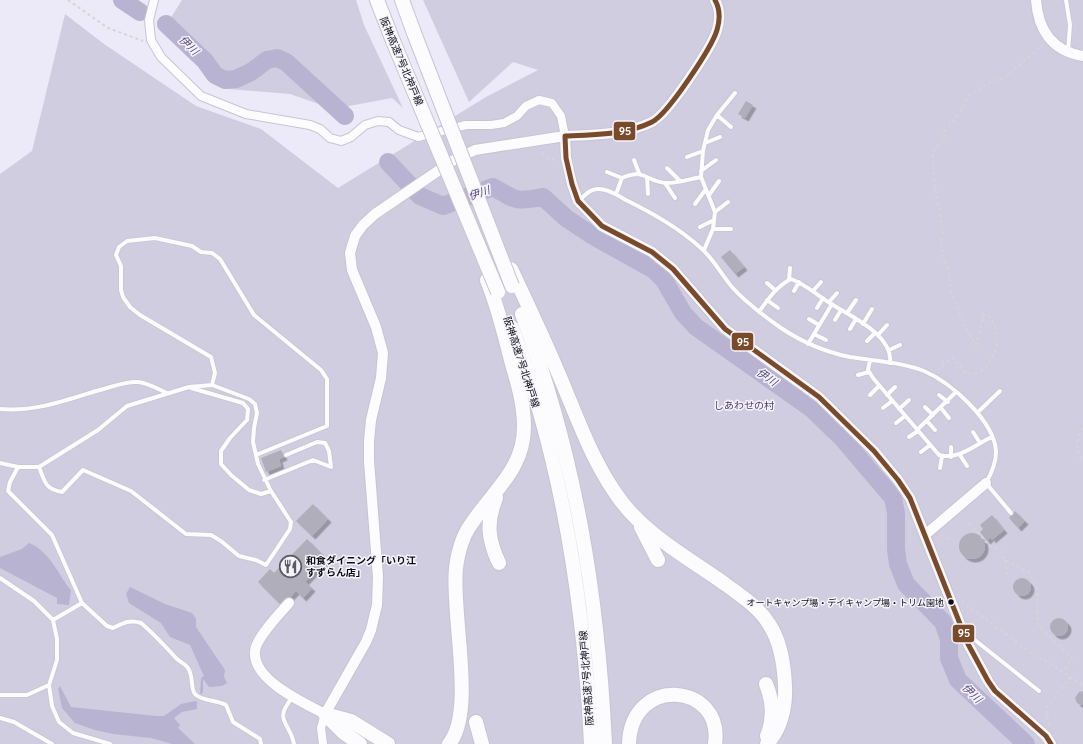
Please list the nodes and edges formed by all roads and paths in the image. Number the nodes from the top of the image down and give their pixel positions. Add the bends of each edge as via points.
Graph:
1 (68, 0) edge
2 (154, 0) edge
3 (377, 0) edge
4 (402, 0) edge
5 (714, 0) edge
6 (1036, 0) edge
7 (1066, 0) edge
8 (144, 41) dead end
9 (1043, 46) dead end
10 (1068, 52) junction
11 (1083, 56) edge
12 (735, 93) dead end
13 (717, 115) junction
14 (731, 127) dead end
15 (565, 136) junction
16 (720, 137) dead end
17 (705, 143) junction
18 (704, 151) junction
19 (542, 153) dead end
20 (687, 157) dead end
21 (556, 160) dead end
22 (634, 160) dead end
23 (716, 160) dead end
24 (667, 168) dead end
25 (701, 171) junction
26 (607, 172) dead end
27 (639, 173) junction
28 (647, 177) junction
29 (701, 177) junction
30 (622, 178) junction
31 (680, 181) junction
32 (719, 181) dead end
33 (665, 183) junction
34 (706, 189) junction
35 (616, 194) junction
36 (648, 194) dead end
37 (709, 195) junction
38 (675, 198) dead end
39 (578, 201) junction
40 (728, 202) dead end
41 (695, 204) dead end
42 (715, 212) junction
43 (714, 220) junction
44 (700, 227) dead end
45 (713, 229) junction
46 (731, 229) dead end
47 (704, 250) junction
48 (790, 268) dead end
49 (789, 280) junction
50 (767, 282) dead end
51 (799, 282) junction
52 (821, 282) dead end
53 (515, 284) junction
54 (775, 290) junction
55 (813, 291) junction
56 (794, 292) dead end
57 (495, 293) junction
58 (837, 293) dead end
59 (823, 298) junction
60 (767, 300) junction
61 (856, 300) dead end
62 (830, 303) junction
63 (778, 308) dead end
64 (817, 308) dead end
65 (872, 309) dead end
66 (841, 310) junction
67 (759, 312) junction
68 (847, 314) junction
69 (856, 318) junction
70 (809, 319) dead end
71 (835, 320) dead end
72 (863, 324) junction
73 (819, 325) junction
74 (887, 326) dead end
75 (850, 329) dead end
76 (814, 334) junction
77 (876, 334) junction
78 (826, 340) dead end
79 (867, 341) dead end
80 (808, 344) junction
81 (900, 345) dead end
82 (889, 350) junction
83 (870, 360) junction
84 (890, 363) junction
85 (869, 372) junction
86 (858, 375) dead end
87 (933, 376) junction
88 (212, 385) junction
89 (879, 386) junction
90 (189, 387) junction
91 (895, 387) dead end
92 (1000, 391) dead end
93 (956, 392) junction
94 (167, 393) junction
95 (870, 395) dead end
96 (887, 395) junction
97 (939, 395) dead end
98 (909, 400) dead end
99 (892, 401) junction
100 (948, 402) junction
101 (925, 407) dead end
102 (883, 408) dead end
103 (940, 408) junction
104 (0, 409) edge
105 (900, 409) junction
106 (978, 412) junction
107 (933, 415) junction
108 (905, 416) junction
109 (949, 418) dead end
110 (927, 421) junction
111 (896, 423) dead end
112 (1083, 428) edge
113 (918, 430) junction
114 (935, 430) dead end
115 (974, 432) dead end
116 (910, 437) dead end
117 (992, 437) junction
118 (980, 443) junction
119 (930, 445) junction
120 (951, 447) dead end
121 (921, 452) dead end
122 (256, 455) junction
123 (286, 455) dead end
124 (960, 455) junction
125 (942, 456) junction
126 (952, 457) junction
127 (1083, 461) edge
128 (0, 463) edge
129 (967, 466) dead end
130 (18, 467) junction
131 (39, 468) junction
132 (940, 468) dead end
133 (264, 480) junction
134 (986, 483) junction
135 (502, 485) junction
136 (270, 491) junction
137 (1011, 513) dead end
138 (634, 517) junction
139 (969, 523) dead end
140 (937, 534) dead end
141 (925, 535) junction
142 (951, 540) dead end
143 (658, 560) dead end
144 (1005, 560) junction
145 (499, 563) dead end
146 (1007, 575) dead end
147 (0, 578) edge
148 (957, 597) dead end
149 (82, 603) junction
150 (289, 603) dead end
151 (53, 620) junction
152 (963, 631) junction
153 (1062, 672) junction
154 (1070, 678) junction
155 (766, 684) dead end
156 (49, 685) junction
157 (1083, 686) edge
158 (1039, 691) dead end
159 (0, 695) edge
160 (294, 696) junction
161 (325, 714) junction
162 (0, 718) edge
163 (476, 722) dead end
164 (1048, 725) dead end
165 (52, 744) edge
166 (110, 744) edge
167 (261, 744) edge
168 (294, 744) edge
169 (323, 744) edge
170 (360, 744) edge
171 (388, 744) edge
172 (449, 744) edge
173 (482, 744) edge
174 (590, 744) edge
175 (605, 744) edge
176 (629, 744) edge
177 (715, 744) edge
178 (762, 744) edge
179 (767, 744) edge
180 (1051, 744) edge

1 - 8 path via 108,28
2 - 15 street via 149,20 151,40 161,57 200,96 246,114 310,125 320,129 330,138 341,141 351,137 366,125 378,121 389,122 399,130 418,137 466,125 504,123 517,116 526,106 539,100 552,103 562,116
3 - 57 highway, 阪神高速7号北神戸線, bridge via 453,183
4 - 53 highway, 阪神高速7号北神戸線, bridge via 485,215
5 - 15 street via 718,6 717,31 666,110 654,121 636,129 596,135
6 - 10 street via 1043,31 1050,41
7 - 10 lane via 1070,25
9 - 87 path via 1004,78 995,80 968,96 944,138 934,150 934,182 942,218 941,244 949,273 950,292 976,345 984,315 990,317 997,338 990,362 977,372 967,374 953,358
10 - 11 street
12 - 13 lane
13 - 14 lane
13 - 17 lane via 708,130
15 - 39 street via 566,158
15 - 161 street via 475,150 454,160 401,196 363,225 355,236 350,253 352,270 376,327 383,353 369,441 378,592 374,618 366,642
16 - 17 lane
17 - 18 lane
18 - 20 lane
18 - 25 lane
19 - 21 path
22 - 27 lane
23 - 25 lane
24 - 31 lane
25 - 29 lane
26 - 30 lane
27 - 28 lane
27 - 30 lane
28 - 33 lane
28 - 36 lane
29 - 31 lane
29 - 34 lane
30 - 35 lane
31 - 33 lane
32 - 37 lane
33 - 38 lane
34 - 37 lane
34 - 41 lane
35 - 39 lane via 599,188
35 - 47 lane via 676,227
37 - 42 lane
39 - 141 street via 602,226 652,252 668,264 725,329 819,397 839,416 898,480 910,498
40 - 42 lane
42 - 43 lane
43 - 44 lane
43 - 45 lane
45 - 46 lane
45 - 47 lane
47 - 67 lane via 733,288
48 - 49 lane
49 - 51 lane
49 - 54 lane
50 - 54 lane
51 - 55 lane
51 - 56 lane
52 - 55 lane
53 - 138 highway via 596,460 618,498
53 - 175 highway, 阪神高速7号北神戸線 via 549,394 578,506 597,629
54 - 60 lane
55 - 59 lane
57 - 135 highway via 518,386 524,426 522,445 516,462
57 - 174 highway, 阪神高速7号北神戸線 via 517,344 556,475 568,532 583,638
58 - 62 lane
59 - 62 lane
59 - 64 lane
60 - 63 lane
60 - 67 lane
61 - 68 lane
62 - 66 lane
62 - 73 lane
65 - 72 lane
66 - 68 lane
66 - 71 lane
67 - 80 lane
68 - 69 lane
69 - 72 lane
69 - 75 lane
70 - 73 lane
72 - 77 lane
73 - 76 lane
74 - 77 lane
76 - 78 lane
76 - 80 lane
77 - 79 lane
77 - 82 lane
80 - 83 lane via 834,353
81 - 82 lane
82 - 84 lane
83 - 84 lane
83 - 85 lane
84 - 87 lane
85 - 86 lane
85 - 89 lane
87 - 93 lane
88 - 90 lane
88 - 122 lane via 249,398 255,404 257,413 253,442
88 - 122 lane via 216,373 211,357 140,316 123,298 121,266 116,255 119,247 127,241 155,238 192,246 201,252 216,256 254,315 321,370 327,379 327,426
89 - 95 lane
89 - 96 lane
90 - 94 lane
90 - 136 lane via 243,402 248,409 247,420 221,451 221,464 249,490 261,494
91 - 96 lane
92 - 106 lane
93 - 100 lane
93 - 106 lane
94 - 104 lane via 145,383 136,382 24,410
94 - 131 lane via 127,406 98,430
96 - 99 lane
97 - 100 lane
98 - 105 lane
99 - 102 lane
99 - 105 lane
100 - 103 lane
101 - 107 lane
103 - 107 lane
103 - 109 lane
105 - 108 lane
106 - 117 lane
107 - 110 lane
108 - 111 lane
108 - 113 lane
110 - 113 lane
110 - 114 lane
112 - 127 path via 1077,441 1080,458
113 - 116 lane
113 - 119 lane
115 - 118 lane
117 - 118 lane
117 - 134 lane via 996,452 992,471
118 - 124 lane
119 - 121 lane
119 - 125 lane
120 - 126 lane
122 - 133 lane
123 - 133 lane via 317,442 325,443 331,467 313,460
124 - 126 lane
124 - 129 lane
125 - 126 lane
125 - 132 lane
128 - 130 lane
130 - 131 lane
130 - 149 lane via 8,491 56,541
131 - 136 lane via 51,490 62,492 83,470 131,491 186,534 211,535 239,556 266,565 290,529 291,522
133 - 136 lane
134 - 137 lane
134 - 141 street
135 - 145 highway via 488,526 490,541
135 - 172 highway via 472,522 462,541 458,558 455,603 462,705 458,728
138 - 143 highway
138 - 179 highway via 750,602 769,623 780,649 785,693 781,720
139 - 144 path via 989,545 998,549
140 - 142 path
141 - 152 street
144 - 146 path
144 - 153 path via 1029,572 1034,580 1038,592 1038,623 1072,659
147 - 151 lane via 34,602
148 - 153 path via 1036,657
149 - 151 lane
149 - 167 lane via 112,628 126,621 135,620 141,623 187,666 193,677 192,689 196,695 226,705 233,722 260,739
150 - 160 street via 265,631 255,651 259,669 272,683
151 - 156 lane via 57,639 57,660
152 - 158 lane
152 - 180 street via 995,691 1042,732
153 - 154 path
154 - 157 path
154 - 164 path via 1046,708
155 - 178 highway via 771,697 772,712 770,727
156 - 159 lane via 27,695
156 - 166 lane via 52,706 63,726 73,733
160 - 161 street
160 - 168 lane via 284,708 282,716
161 - 169 street via 321,728
161 - 170 highway via 344,733
161 - 171 highway via 351,721
162 - 165 lane via 14,722
163 - 173 highway
176 - 177 highway via 632,727 644,706 657,697 671,694 691,698 707,711 714,724

